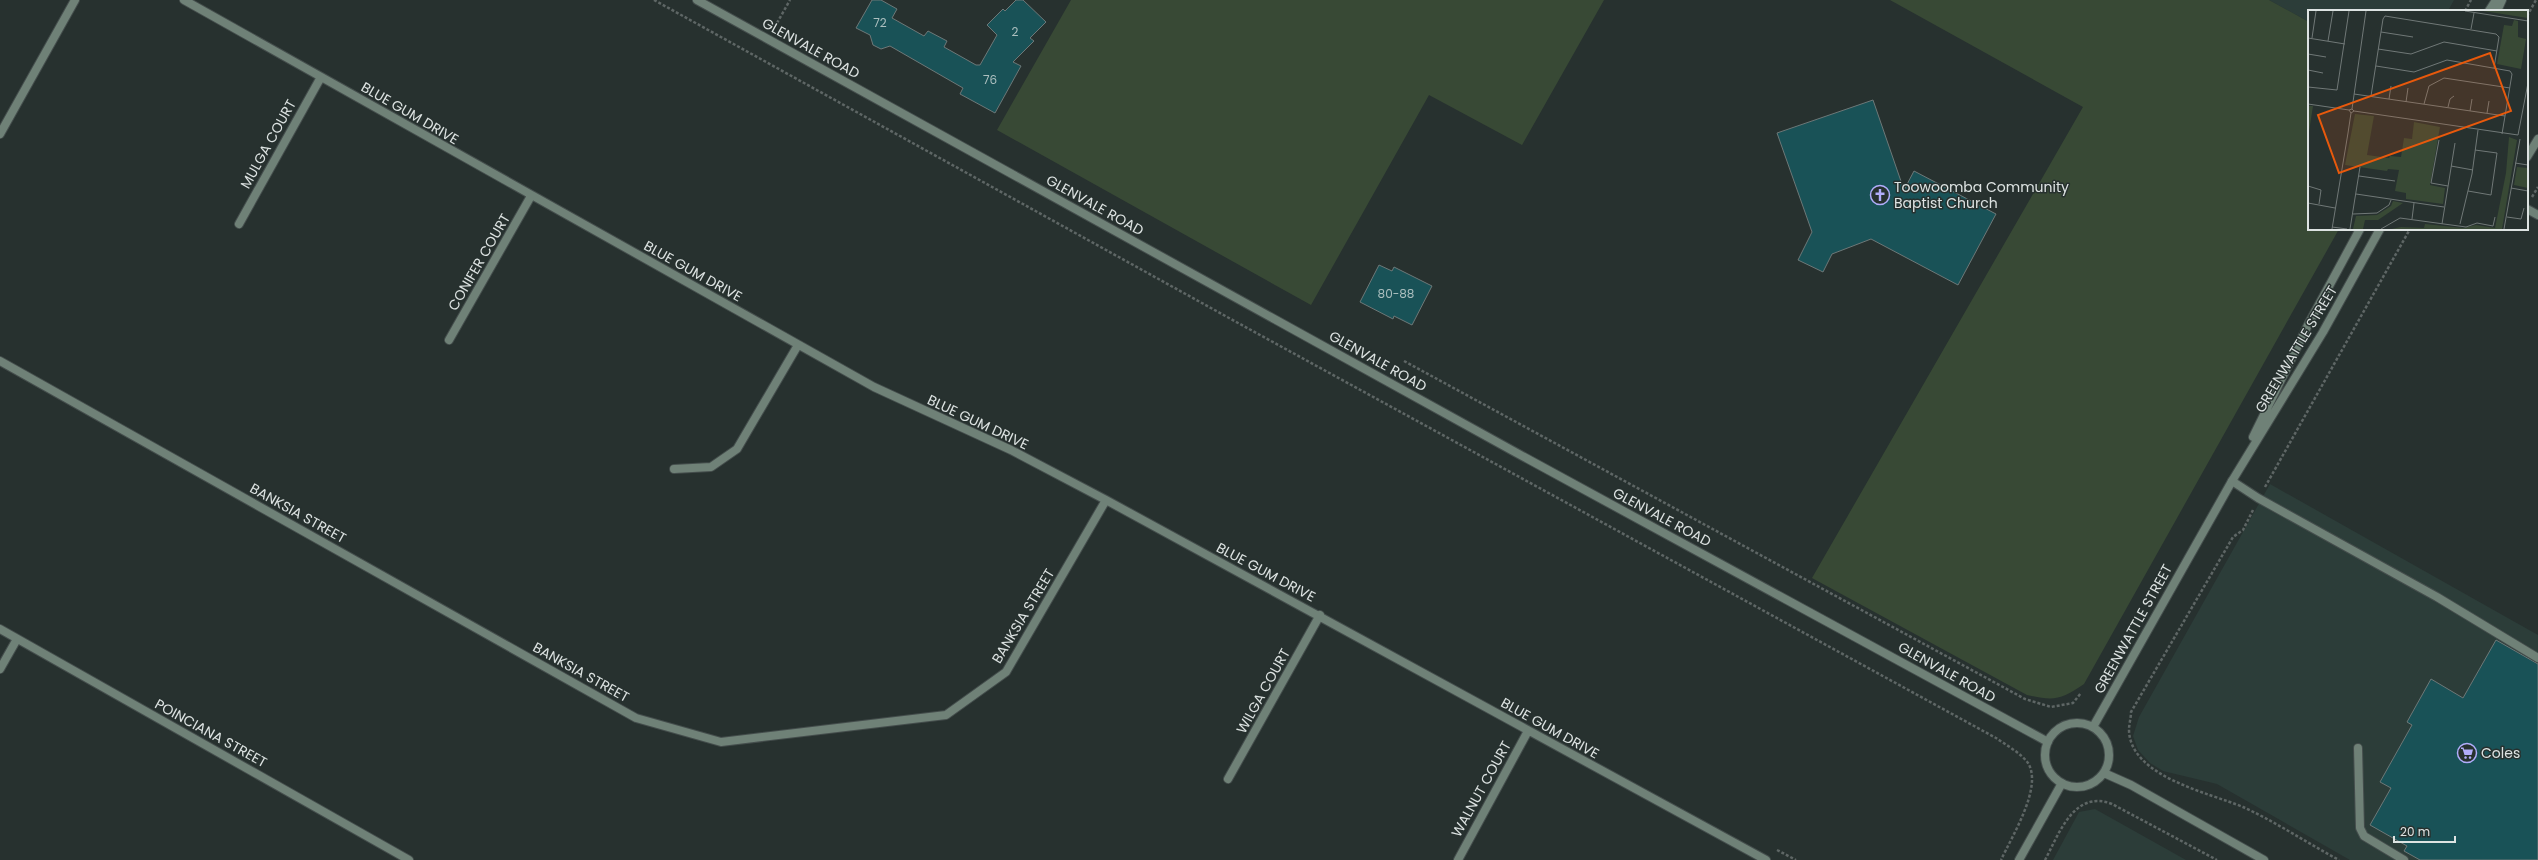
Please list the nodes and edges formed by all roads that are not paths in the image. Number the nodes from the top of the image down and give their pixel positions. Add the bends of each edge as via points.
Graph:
1 (75, 0) edge
2 (184, 0) edge
3 (698, 0) edge
4 (2496, 0) edge
5 (2502, 0) edge
6 (2490, 10) edge
7 (2497, 10) edge
8 (321, 77) junction
9 (0, 134) edge
10 (2538, 138) edge
11 (2528, 155) edge
12 (531, 196) junction
13 (2528, 210) edge
14 (2538, 215) edge
15 (238, 224) dead end
16 (2359, 230) edge
17 (2379, 230) edge
18 (450, 340) dead end
19 (798, 345) junction
20 (0, 361) edge
21 (674, 469) dead end
22 (2232, 481) junction
23 (1106, 500) junction
24 (1320, 616) junction
25 (0, 629) edge
26 (17, 639) junction
27 (2538, 658) edge
28 (0, 669) edge
29 (2093, 727) junction
30 (1528, 731) junction
31 (2048, 742) junction
32 (2358, 748) dead end
33 (2104, 773) junction
34 (1228, 779) dead end
35 (2062, 783) junction
36 (1752, 857) edge
37 (409, 860) edge
38 (1458, 860) edge
39 (1766, 860) edge
40 (2019, 860) edge
41 (2264, 860) edge
42 (2404, 860) edge

1 - 9 street
2 - 8 street, BLUE GUM DRIVE
3 - 31 street, GLENVALE ROAD via 1540,466
4 - 6 street
5 - 7 street
8 - 12 street, BLUE GUM DRIVE
8 - 15 street, MULGA COURT
10 - 11 street
12 - 18 street, CONIFER COURT
12 - 19 street, BLUE GUM DRIVE
13 - 14 street
16 - 22 street, GREENWATTLE STREET via 2309,322
17 - 22 street, GREENWATTLE STREET via 2322,332
19 - 21 street via 737,449 711,467
19 - 23 street, BLUE GUM DRIVE via 874,387 1011,450
20 - 23 street, BANKSIA STREET via 636,718 721,742 946,715 1006,672
22 - 27 street
22 - 29 street, GREENWATTLE STREET
23 - 24 street, BLUE GUM DRIVE
24 - 30 street, BLUE GUM DRIVE
24 - 34 street, WILGA COURT
25 - 26 street, POINCIANA STREET
26 - 28 street
26 - 37 street, POINCIANA STREET
29 - 31 street via 2082,724 2064,726 2055,732
29 - 33 street via 2105,740 2109,751
30 - 36 street, BLUE GUM DRIVE
30 - 38 street, WALNUT COURT
31 - 35 street via 2047,765
32 - 42 street via 2360,828 2364,836
33 - 35 street via 2096,781 2085,786
33 - 41 street via 2131,785
35 - 40 street
36 - 39 street, BLUE GUM DRIVE

